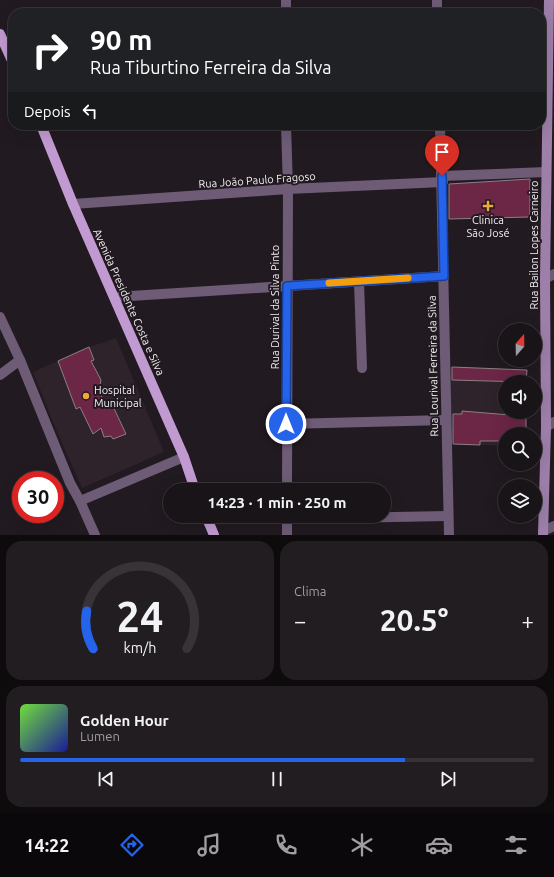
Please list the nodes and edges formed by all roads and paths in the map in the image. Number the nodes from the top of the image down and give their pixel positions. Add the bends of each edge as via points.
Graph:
1 (549, 0) edge
2 (0, 34) edge
3 (8, 52) edge
4 (42, 130) edge
5 (286, 130) edge
6 (440, 130) edge
7 (550, 158) edge
8 (546, 172) junction
9 (443, 179) junction
10 (288, 189) junction
11 (73, 204) junction
12 (444, 276) junction
13 (550, 276) edge
14 (359, 282) junction
15 (287, 286) junction
16 (114, 297) junction
17 (0, 316) edge
18 (20, 360) junction
19 (362, 368) dead end
20 (0, 375) edge
21 (446, 420) junction
22 (286, 424) junction
23 (550, 424) edge
24 (184, 457) junction
25 (193, 483) edge
26 (287, 483) edge
27 (80, 501) junction
28 (391, 516) edge
29 (448, 516) junction
30 (209, 523) edge
31 (287, 523) edge
32 (554, 526) edge
33 (543, 533) edge
34 (95, 535) edge
35 (214, 535) edge
36 (287, 535) edge
37 (449, 535) edge

1 - 7 main road, Rua Bailon Lopes Carneiro
2 - 3 main road
4 - 11 main road, Avenida Presidente Costa e Silva
5 - 10 street, Rua Durival da Silva Pinto
6 - 9 street, Rua Lourival Ferreira da Silva
7 - 8 main road, Rua Bailon Lopes Carneiro
8 - 9 street, Rua João Paulo Fragoso
8 - 13 main road, Rua Bailon Lopes Carneiro
9 - 10 street, Rua João Paulo Fragoso
9 - 12 street, Rua Lourival Ferreira da Silva
10 - 11 street, Rua João Paulo Fragoso
10 - 15 street, Rua Durival da Silva Pinto
11 - 16 main road, Avenida Presidente Costa e Silva
12 - 14 street
12 - 21 street, Rua Lourival Ferreira da Silva
13 - 23 main road, Rua Bailon Lopes Carneiro
14 - 15 street
14 - 19 street
15 - 16 street
15 - 22 street, Rua Durival da Silva Pinto
16 - 24 main road, Avenida Presidente Costa e Silva
17 - 18 street
18 - 20 street
18 - 27 street via 70,483
21 - 22 street
21 - 29 street, Rua Lourival Ferreira da Silva
22 - 26 street, Rua Durival da Silva Pinto
23 - 33 main road, Rua Bailon Lopes Carneiro
24 - 25 main road, Avenida Presidente Costa e Silva
24 - 27 street
27 - 34 street
28 - 29 street
29 - 37 street, Rua Lourival Ferreira da Silva
30 - 35 main road
31 - 36 street
32 - 33 street

